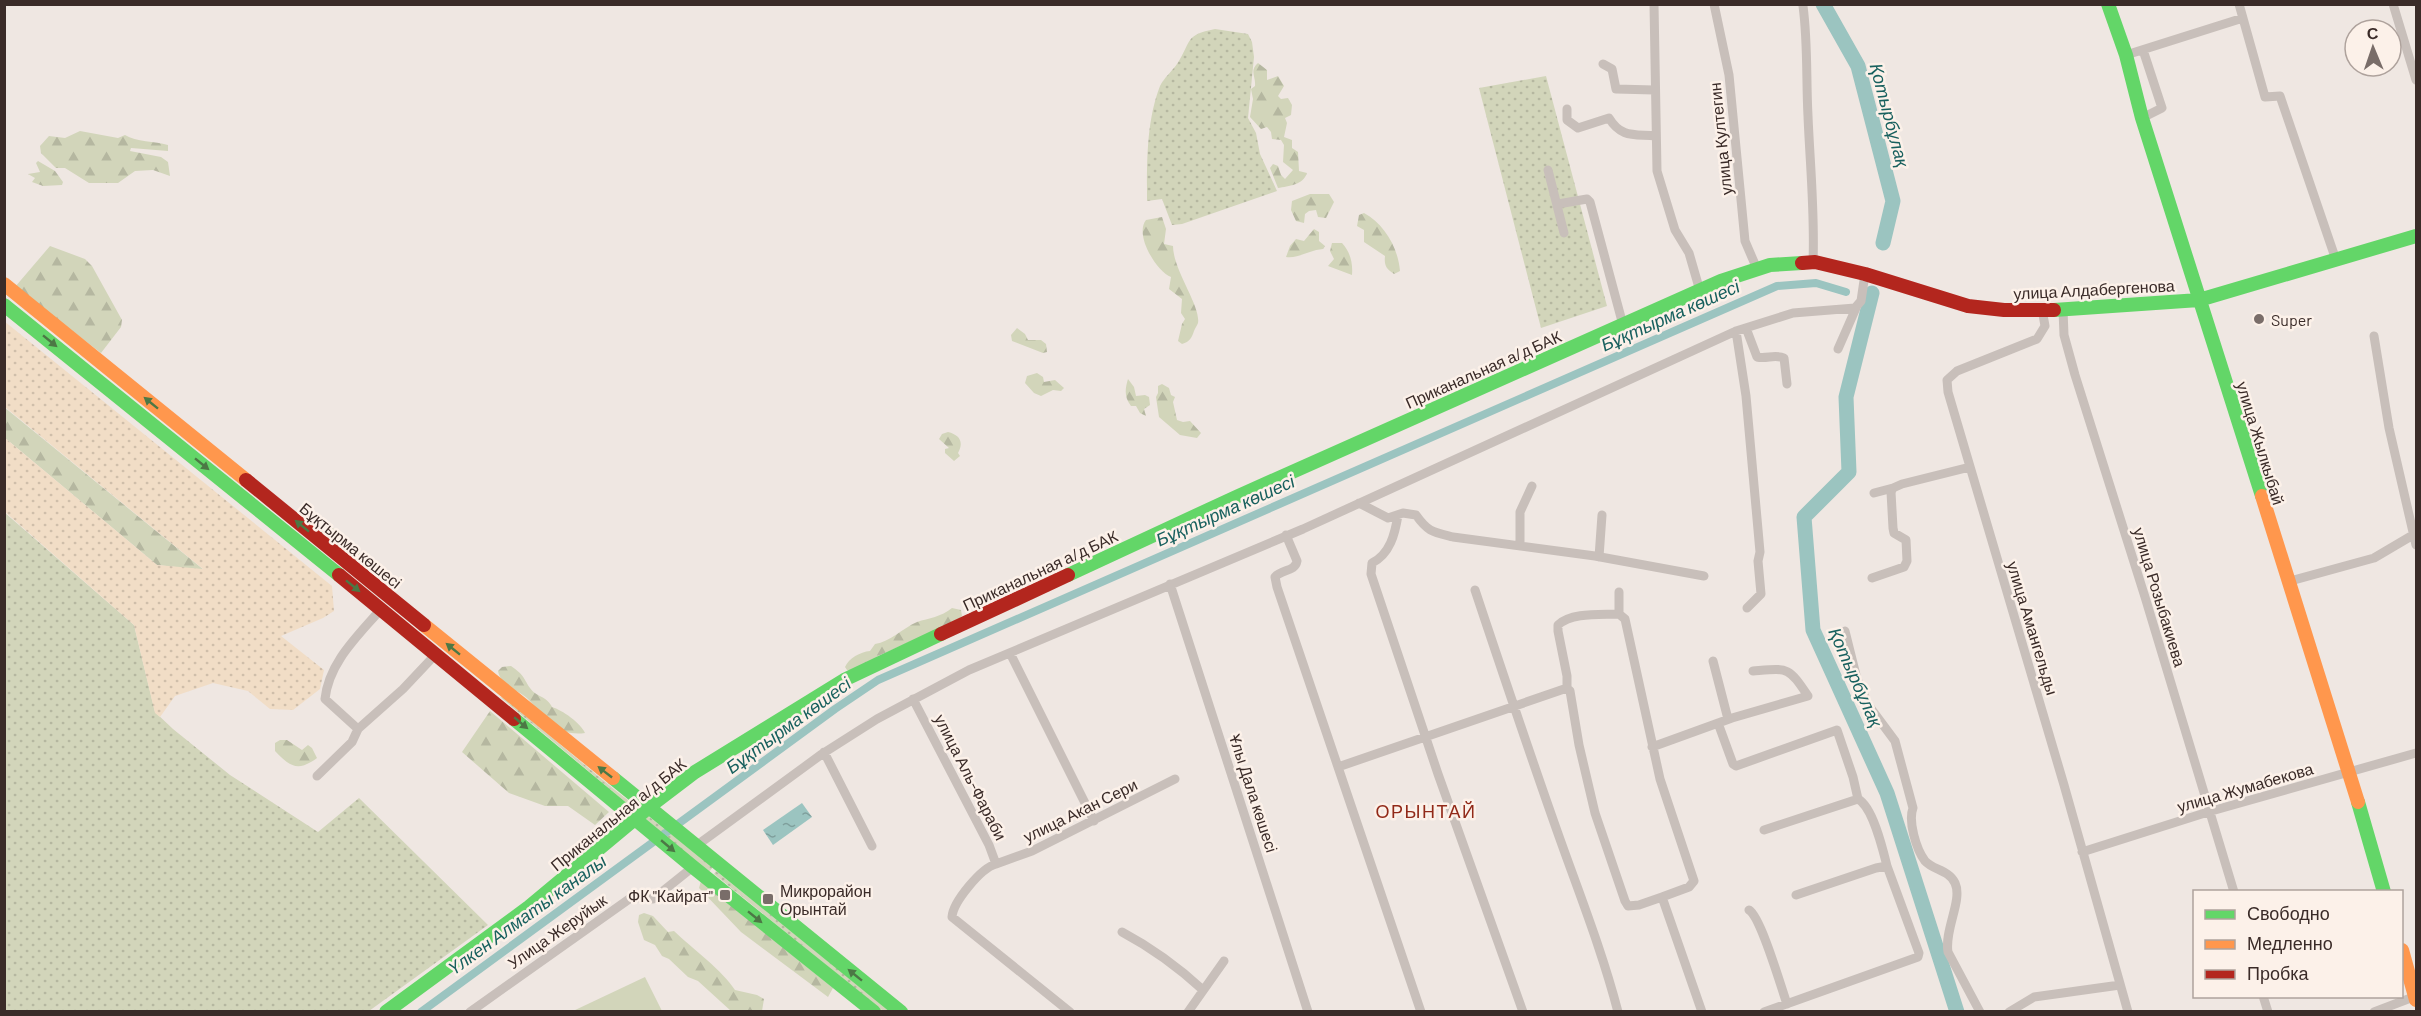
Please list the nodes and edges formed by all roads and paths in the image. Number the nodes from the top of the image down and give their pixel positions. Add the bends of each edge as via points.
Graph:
1 (1654, 4) edge
2 (1714, 4) edge
3 (2108, 4) edge
4 (2239, 4) edge
5 (2393, 4) edge
6 (1803, 6) dead end
7 (2243, 18) junction
8 (2143, 50) junction
9 (2126, 55) junction
10 (1603, 64) dead end
11 (2416, 80) edge
12 (1654, 90) junction
13 (1567, 110) dead end
14 (2142, 118) junction
15 (1655, 136) junction
16 (1548, 170) dead end
17 (1558, 204) junction
18 (1564, 233) dead end
19 (2416, 236) edge
20 (2336, 260) junction
21 (1814, 262) junction
22 (1763, 267) junction
23 (1865, 274) junction
24 (4, 284) edge
25 (1700, 291) junction
26 (2199, 300) junction
27 (4, 305) edge
28 (1856, 308) junction
29 (2042, 309) junction
30 (2063, 310) junction
31 (1623, 325) junction
32 (1741, 330) junction
33 (2374, 336) dead end
34 (1838, 349) dead end
35 (1787, 384) dead end
36 (1970, 467) junction
37 (1532, 486) dead end
38 (1893, 488) junction
39 (1874, 492) dead end
40 (1359, 503) junction
41 (1398, 515) junction
42 (1602, 515) dead end
43 (1286, 535) junction
44 (2413, 535) junction
45 (2416, 545) edge
46 (1520, 546) junction
47 (333, 551) junction
48 (1599, 557) junction
49 (323, 562) junction
50 (1704, 576) dead end
51 (1872, 578) dead end
52 (2287, 582) junction
53 (1170, 585) junction
54 (1475, 590) dead end
55 (1619, 592) dead end
56 (1747, 608) dead end
57 (381, 609) junction
58 (1619, 614) junction
59 (1845, 631) dead end
60 (1011, 652) junction
61 (436, 654) junction
62 (1713, 661) dead end
63 (1754, 671) dead end
64 (499, 685) junction
65 (1567, 688) junction
66 (489, 697) junction
67 (912, 699) junction
68 (1515, 707) junction
69 (1728, 719) junction
70 (1718, 723) junction
71 (358, 729) junction
72 (1426, 738) junction
73 (1652, 747) junction
74 (824, 752) junction
75 (2416, 753) edge
76 (1338, 767) junction
77 (2350, 774) junction
78 (316, 776) dead end
79 (1175, 778) dead end
80 (1858, 800) junction
81 (649, 806) junction
82 (2208, 812) junction
83 (640, 821) junction
84 (1094, 821) junction
85 (1764, 830) dead end
86 (692, 844) junction
87 (872, 846) dead end
88 (2082, 852) junction
89 (996, 864) junction
90 (1887, 866) junction
91 (693, 867) junction
92 (2234, 890) edge
93 (2384, 890) edge
94 (1796, 895) dead end
95 (1662, 897) junction
96 (1749, 910) dead end
97 (1122, 932) dead end
98 (2403, 953) edge
99 (1224, 961) dead end
100 (2120, 985) junction
101 (1203, 990) junction
102 (2416, 998) edge
103 (1787, 1004) junction
104 (386, 1011) edge
105 (470, 1011) edge
106 (874, 1011) edge
107 (901, 1011) edge
108 (1070, 1011) edge
109 (1188, 1011) edge
110 (1308, 1011) edge
111 (1421, 1011) edge
112 (1523, 1011) edge
113 (1618, 1011) edge
114 (1702, 1011) edge
115 (1764, 1011) edge
116 (1980, 1011) edge
117 (2009, 1011) edge
118 (2127, 1011) edge
119 (2374, 1011) edge

1 - 12 street
2 - 22 street, улица Култегин via 1729,75 1745,241
3 - 9 main road, улица Жылкыбай
4 - 7 street
5 - 11 street
6 - 21 street
7 - 8 street
7 - 20 street via 2265,98 2280,96
8 - 9 street
8 - 14 street via 2162,108
9 - 14 main road, улица Жылкыбай
10 - 12 street via 1612,69 1616,89
12 - 15 street
13 - 15 street via 1567,120 1578,128 1609,118 1623,133
14 - 26 main road, улица Жылкыбай
15 - 25 street via 1657,171 1664,198 1675,230 1689,253
16 - 17 street
17 - 18 street
17 - 31 street via 1580,199 1590,202
19 - 20 main road, улица Алдабергенова
20 - 26 main road, улица Алдабергенова
21 - 22 main road, улица Алдабергенова
21 - 23 main road, улица Алдабергенова
22 - 25 main road, Приканальная а/д БАК
23 - 28 street via 1861,301
23 - 29 main road, улица Алдабергенова via 1968,306
47 -> 24 main road, Бұқтырма көшесі
25 - 31 main road, Приканальная а/д БАК
26 - 30 main road, улица Алдабергенова
26 - 52 main road, улица Жылкыбай
27 -> 49 main road, Бұқтырма көшесі
28 - 32 street via 1793,313
28 - 34 street
29 - 30 main road, улица Алдабергенова
29 - 36 street, улица Амангельды via 2045,326 2037,339 1957,371 1947,380
30 - 82 street, улица Розыбакиева via 2064,335 2075,375
31 - 81 main road, Приканальная а/д БАК via 1236,497 850,677 695,772
32 - 35 street via 1757,357 1784,358
32 - 40 street
32 - 56 street via 1761,594
33 - 44 street
36 - 38 street
36 - 88 street, улица Амангельды
37 - 46 street via 1520,512
38 - 39 street
38 - 51 street via 1893,528 1906,540 1907,561 1904,567
40 - 41 street via 1388,518
40 - 43 street
41 - 46 street via 1416,515 1431,531 1453,537
41 - 72 street via 1386,553 1372,563 1371,574
42 - 48 street
43 - 53 street
43 - 76 street via 1297,561 1292,569 1277,574 1277,587
44 - 45 street
44 - 52 street via 2374,558
46 - 48 street
47 - 49 main road
64 -> 47 main road, Бұқтырма көшесі
48 - 50 street
49 -> 57 main road, Бұқтырма көшесі
52 - 77 main road, улица Жылкыбай
53 - 60 street
53 - 110 street, Ұлы Дала көшесі
54 - 68 street
55 - 58 street
57 - 61 main road, Бұқтырма көшесі
57 - 71 street via 345,650 326,692 327,703
58 - 65 street via 1573,618 1558,625
58 - 73 street via 1628,626
59 - 116 street via 1857,679 1869,706 1895,741 1913,808 1910,817 1916,840 1926,861 1956,884 1946,943
60 - 67 street
60 - 84 street
61 - 66 main road, Бұқтырма көшесі
61 - 71 street
62 - 69 street
63 - 69 street via 1784,669 1808,696
64 - 66 main road
81 -> 64 main road, Бұқтырма көшесі
65 - 68 street
65 - 95 street via 1595,813 1625,901 1628,906 1639,905
66 -> 83 main road, Бұқтырма көшесі
67 - 74 street
67 - 89 street, улица Аль-Фараби
68 - 72 street
68 - 113 street
69 - 70 street
70 - 73 street
70 - 80 street via 1736,766 1837,730
71 - 78 street via 352,742
72 - 76 street
72 - 112 street
73 - 95 street via 1694,881 1689,887
74 - 86 street
74 - 87 street
75 - 77 street, улица Жумабекова
76 - 111 street
77 - 82 street, улица Жумабекова
77 - 93 main road, улица Жылкыбай
79 - 84 street, улица Акан Сери
80 - 85 street
80 - 90 street via 1873,821
81 - 83 main road, Приканальная а/д БАК
81 - 86 main road, Бұқтырма көшесі
82 - 88 street, улица Жумабекова
82 - 92 street, улица Розыбакиева
83 -> 91 main road, Бұқтырма көшесі
83 - 104 main road, Приканальная а/д БАК
84 - 89 street, улица Акан Сери
107 -> 86 main road, Бұқтырма көшесі
88 - 100 street, улица Амангельды
89 - 108 street, улица Аль-Фараби via 976,877 953,908 952,917
90 - 94 street
90 - 103 street via 1918,957
91 - 105 street, Улица Жеруйык via 653,899 632,897
91 -> 106 main road, Бұқтырма көшесі
95 - 114 street
96 - 103 street via 1754,912 1765,939
97 - 101 street via 1173,963
98 - 102 main road
99 - 101 street
100 - 117 street via 2034,997
100 - 118 street, улица Амангельды
101 - 109 street
102 - 119 street
103 - 115 street

